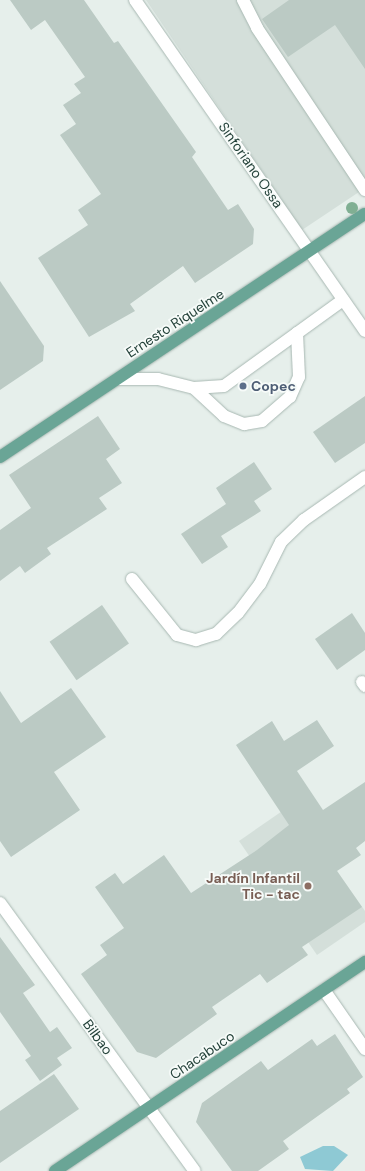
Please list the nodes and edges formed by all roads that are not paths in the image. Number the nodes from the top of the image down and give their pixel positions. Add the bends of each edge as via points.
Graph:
1 (135, 0) edge
2 (243, 0) edge
3 (365, 190) edge
4 (365, 214) edge
5 (311, 251) junction
6 (343, 300) junction
7 (365, 331) edge
8 (297, 333) junction
9 (118, 379) junction
10 (194, 388) junction
11 (0, 457) edge
12 (365, 477) edge
13 (132, 579) dead end
14 (0, 903) edge
15 (365, 962) edge
16 (324, 990) junction
17 (365, 1050) edge
18 (150, 1108) junction
19 (55, 1171) edge
20 (195, 1171) edge

1 - 5 street, Sinforiano Ossa
2 - 3 street via 257,28
4 - 5 main road, Ernesto Riquelme
5 - 6 street, Sinforiano Ossa
5 - 9 main road, Ernesto Riquelme
6 - 7 street, Sinforiano Ossa
6 - 8 street
8 - 10 street via 224,386
8 - 10 street via 299,377 290,397 262,421 244,424 224,416
9 - 10 street via 158,379
9 - 11 main road, Ernesto Riquelme
12 - 13 street via 304,520 281,542 260,584 238,613 216,634 196,640 178,635
14 - 18 street, Bilbao
15 - 16 main road, Chacabuco
16 - 17 street
16 - 18 main road, Chacabuco
18 - 19 main road, Chacabuco
18 - 20 street, Bilbao

